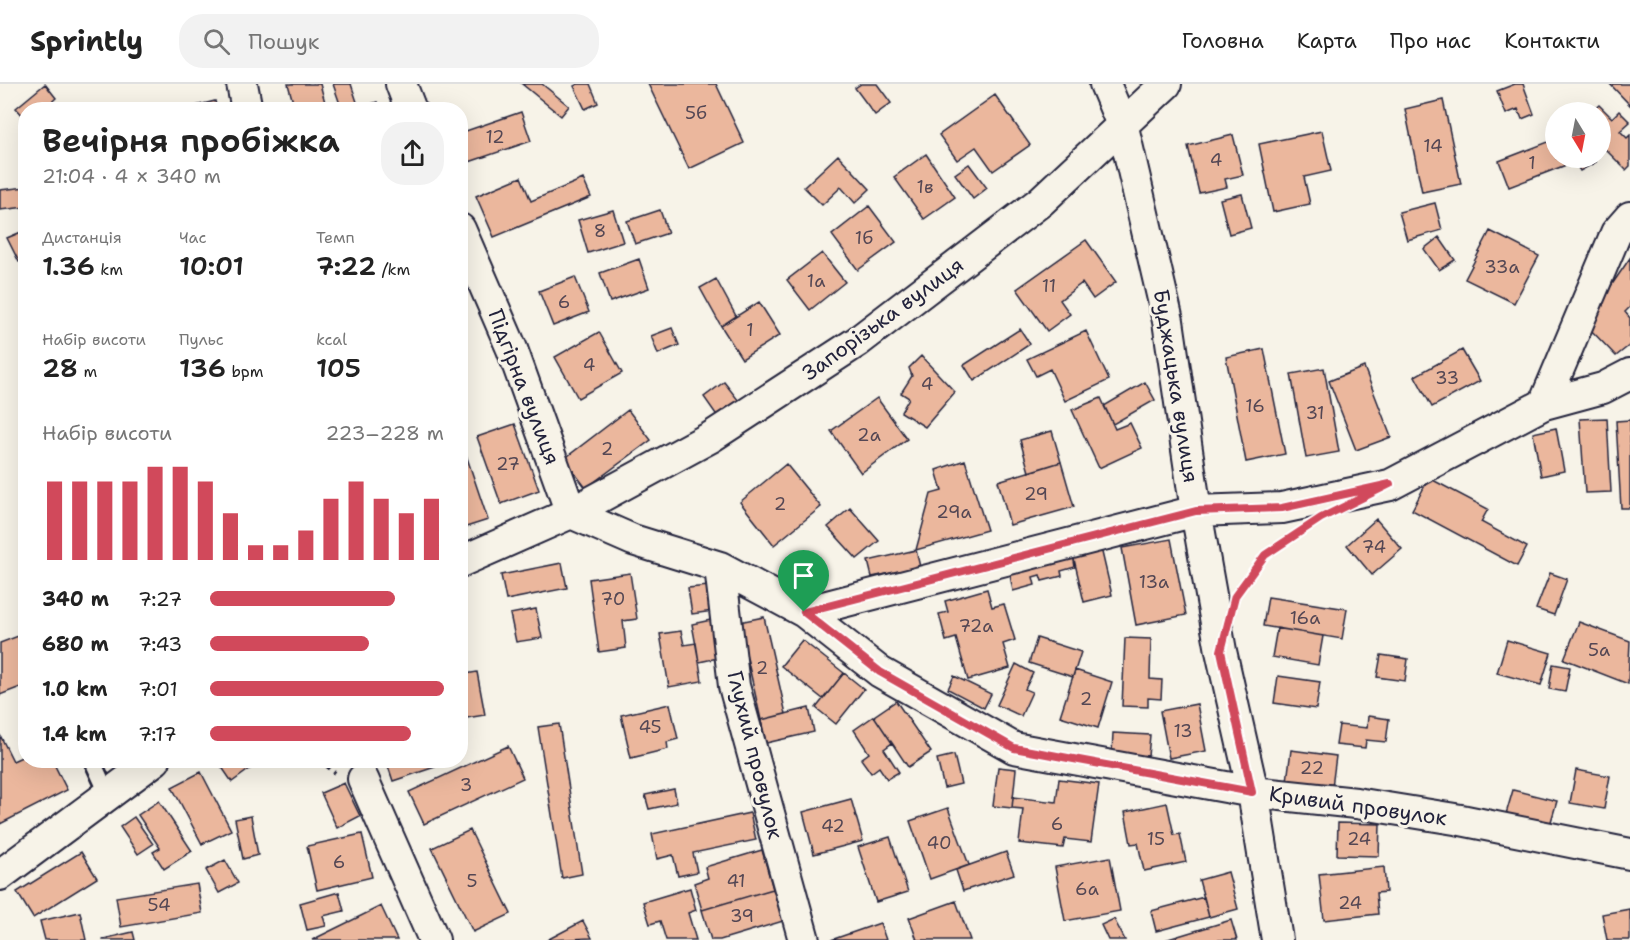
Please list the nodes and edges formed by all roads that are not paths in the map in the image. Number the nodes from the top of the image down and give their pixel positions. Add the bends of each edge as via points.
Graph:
1 (242, 84) edge
2 (401, 84) edge
3 (1106, 84) edge
4 (1166, 84) edge
5 (245, 102) edge
6 (408, 102) edge
7 (1123, 127) junction
8 (1630, 217) edge
9 (468, 247) edge
10 (1630, 374) edge
11 (1544, 404) junction
12 (1196, 511) junction
13 (571, 513) junction
14 (468, 558) edge
15 (720, 567) junction
16 (804, 612) junction
17 (96, 768) edge
18 (144, 768) edge
19 (363, 779) dead end
20 (1252, 792) junction
21 (108, 795) junction
22 (1630, 854) edge
23 (0, 875) edge
24 (434, 940) edge
25 (804, 940) edge
26 (1277, 940) edge

1 - 5 street
2 - 6 street
3 - 7 street, Буджацька вулиця
4 - 7 street, Запорізька вулиця
7 - 12 street, Буджацька вулиця via 1168,321
7 - 13 street, Запорізька вулиця via 1040,202 857,342 711,437
8 - 11 street via 1616,233
9 - 13 street, Підгірна вулиця via 512,349
10 - 11 street via 1603,388
11 - 12 street via 1390,484 1282,508
12 - 16 street
12 - 20 street, Буджацька вулиця
13 - 14 street, Запорізька вулиця
13 - 15 street, Кривий провулок via 633,540
15 - 16 street, Кривий провулок
15 - 25 street, Глухий провулок via 734,686
16 - 20 street, Кривий провулок via 880,672 1014,748
17 - 21 lane
18 - 21 street
19 - 24 street
20 - 22 street, Кривий провулок via 1461,820
20 - 26 street, Буджацька вулиця
21 - 23 street

